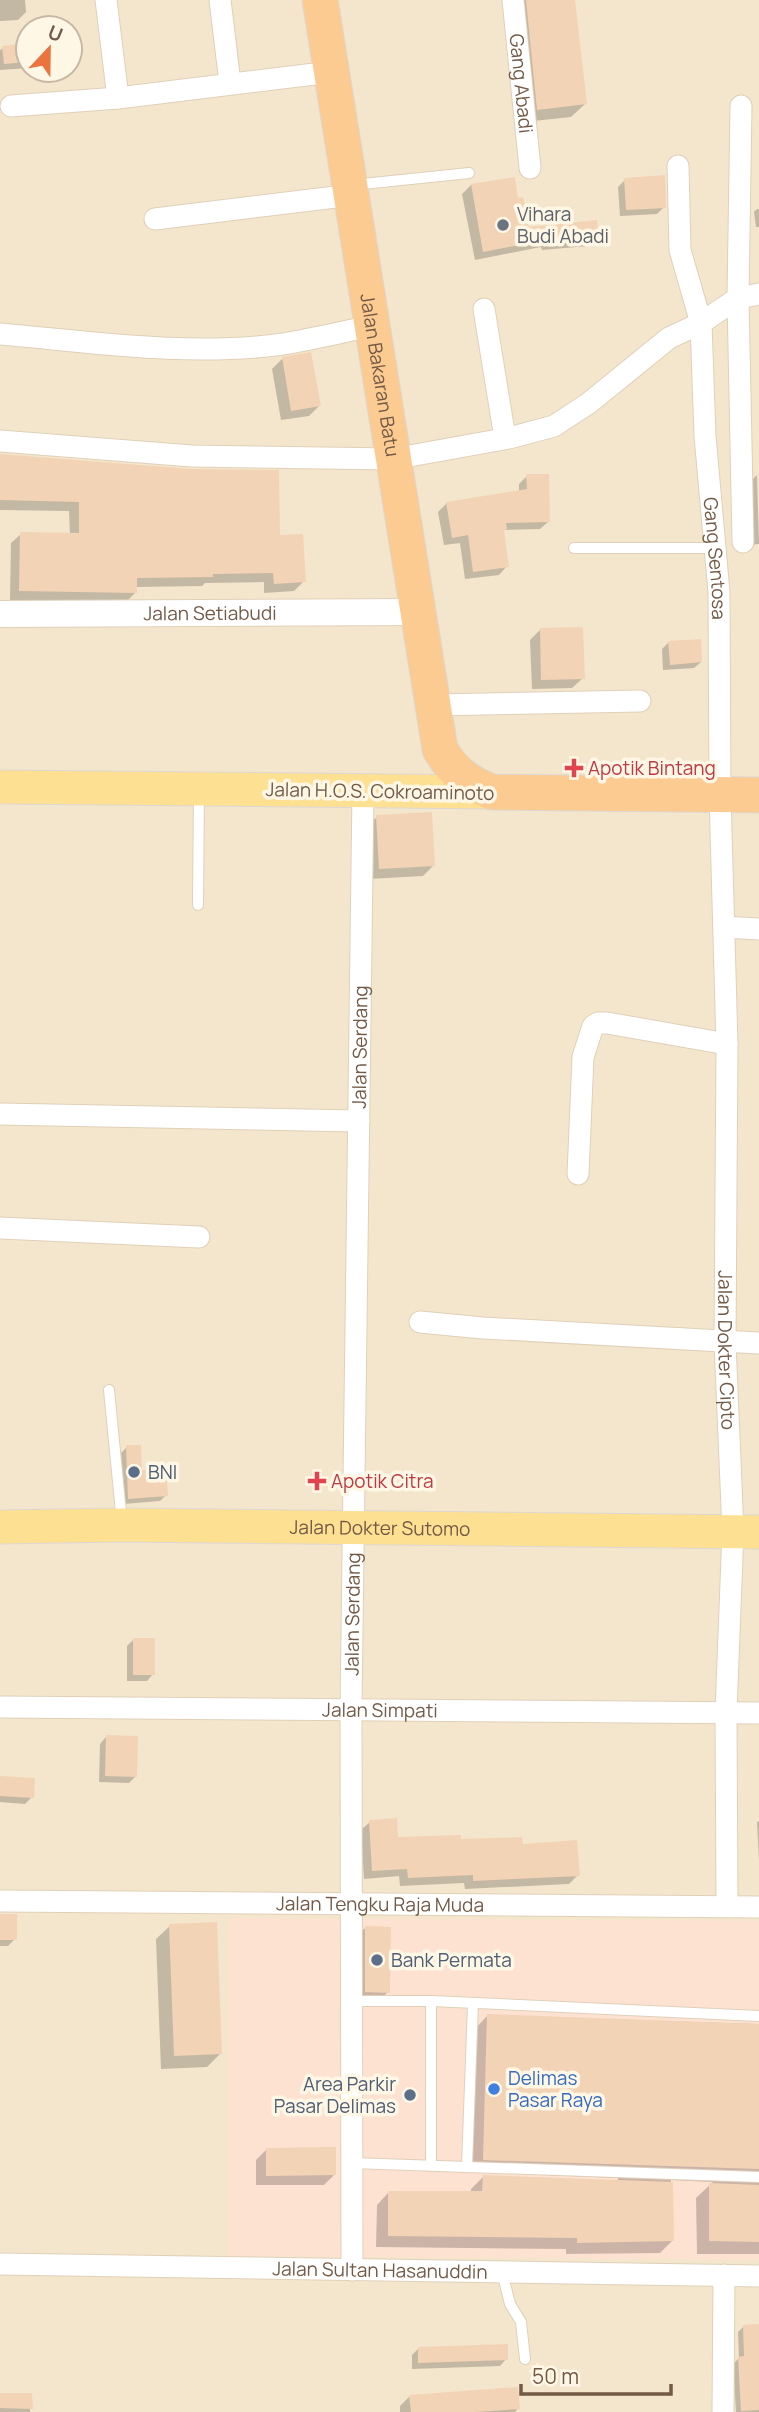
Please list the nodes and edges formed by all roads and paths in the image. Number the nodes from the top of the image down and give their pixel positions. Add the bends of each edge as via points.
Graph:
1 (106, 0) edge
2 (220, 0) edge
3 (320, 0) edge
4 (513, 0) edge
5 (331, 72) junction
6 (230, 83) junction
7 (118, 98) junction
8 (11, 106) dead end
9 (741, 106) dead end
10 (678, 166) dead end
11 (530, 168) dead end
12 (468, 173) dead end
13 (351, 190) junction
14 (155, 219) dead end
15 (748, 296) edge
16 (484, 309) dead end
17 (701, 323) junction
18 (372, 326) junction
19 (0, 334) edge
20 (505, 438) junction
21 (0, 441) edge
22 (393, 459) junction
23 (743, 542) dead end
24 (575, 548) dead end
25 (715, 548) junction
26 (418, 612) junction
27 (0, 614) edge
28 (640, 701) dead end
29 (433, 705) junction
30 (440, 749) junction
31 (0, 788) edge
32 (199, 789) junction
33 (378, 791) junction
34 (492, 792) junction
35 (720, 795) junction
36 (759, 795) edge
37 (198, 905) dead end
38 (724, 927) junction
39 (759, 929) edge
40 (727, 1044) junction
41 (0, 1114) edge
42 (359, 1121) junction
43 (578, 1174) dead end
44 (0, 1228) edge
45 (199, 1237) dead end
46 (420, 1322) dead end
47 (725, 1343) junction
48 (759, 1343) edge
49 (108, 1390) dead end
50 (122, 1525) junction
51 (0, 1527) edge
52 (354, 1529) junction
53 (746, 1531) edge
54 (0, 1707) edge
55 (351, 1708) junction
56 (726, 1712) junction
57 (759, 1713) edge
58 (0, 1901) edge
59 (352, 1904) junction
60 (727, 1906) junction
61 (759, 1907) edge
62 (351, 2001) junction
63 (431, 2001) junction
64 (473, 2003) junction
65 (759, 2015) edge
66 (352, 2163) junction
67 (431, 2164) junction
68 (467, 2166) junction
69 (759, 2177) edge
70 (0, 2264) edge
71 (352, 2270) junction
72 (502, 2272) junction
73 (724, 2276) junction
74 (759, 2276) edge
75 (525, 2359) dead end
76 (723, 2412) edge

1 - 7 street
2 - 6 street
3 - 5 highway, Jalan Bakaran Batu
4 - 11 street, Gang Abadi
5 - 6 street
5 - 13 highway, Jalan Bakaran Batu
6 - 7 street
7 - 8 street
9 - 15 street
10 - 17 street, Gang Sentosa via 680,250
12 - 13 lane
13 - 14 street
13 - 18 highway, Jalan Bakaran Batu
15 - 17 street
15 - 23 street
16 - 20 street
17 - 20 street via 669,338 554,426
17 - 25 street, Gang Sentosa
18 - 19 street via 281,344 220,348 136,347
18 - 22 highway, Jalan Bakaran Batu
20 - 22 street
21 - 22 street via 192,456
22 - 26 highway, Jalan Bakaran Batu
24 - 25 lane
25 - 35 street, Gang Sentosa
26 - 27 street, Jalan Setiabudi
26 - 29 highway, Jalan Bakaran Batu
28 - 29 street
29 - 30 highway, Jalan Bakaran Batu
30 - 33 main road via 423,777 410,787
30 - 34 highway, Jalan Bakaran Batu via 459,775
31 - 32 main road, Jalan H.O.S. Cokroaminoto
32 - 33 main road, Jalan H.O.S. Cokroaminoto
32 - 37 lane
33 - 34 main road, Jalan H.O.S. Cokroaminoto
33 - 42 street, Jalan Serdang
34 - 35 highway, Jalan H.O.S. Cokroaminoto
35 - 36 highway, Jalan H.O.S. Cokroaminoto
35 - 38 street, Jalan Dokter Cipto
38 - 39 street
38 - 40 street, Jalan Dokter Cipto
40 - 43 street via 607,1023 593,1026 583,1058
40 - 47 street, Jalan Dokter Cipto
41 - 42 street
42 - 52 street, Jalan Serdang
44 - 45 street
46 - 47 street
47 - 48 street
47 - 53 street, Jalan Dokter Cipto
49 - 50 lane
50 - 51 main road, Jalan Dokter Sutomo
50 - 52 main road, Jalan Dokter Sutomo
52 - 53 main road, Jalan Dokter Sutomo
52 - 55 street, Jalan Serdang
53 - 56 street, Jalan Dokter Cipto
54 - 55 street, Jalan Simpati
55 - 56 street, Jalan Simpati
55 - 59 street, Jalan Serdang
56 - 57 street, Jalan Simpati
56 - 60 street, Jalan Dokter Cipto
58 - 59 street, Jalan Tengku Raja Muda
59 - 60 street, Jalan Tengku Raja Muda
59 - 62 street, Jalan Serdang
60 - 61 street, Jalan Tengku Raja Muda
62 - 63 lane
62 - 66 street, Jalan Serdang
63 - 64 lane
63 - 67 lane
64 - 65 lane
64 - 68 lane
66 - 67 lane
66 - 71 street, Jalan Serdang
67 - 68 lane
68 - 69 lane
70 - 71 street, Jalan Sultan Hasanuddin
71 - 72 street, Jalan Sultan Hasanuddin
72 - 73 street, Jalan Sultan Hasanuddin
72 - 75 lane via 520,2322
73 - 74 street, Jalan Sultan Hasanuddin
73 - 76 street

